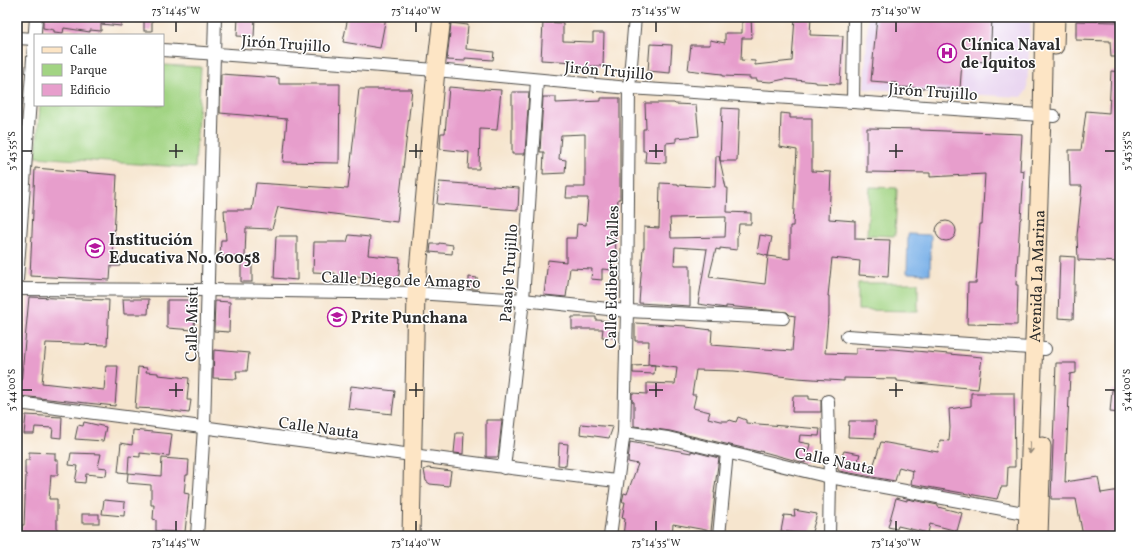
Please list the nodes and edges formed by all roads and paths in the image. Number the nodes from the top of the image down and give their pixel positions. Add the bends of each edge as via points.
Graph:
1 (36, 17) edge
2 (215, 17) edge
3 (442, 17) edge
4 (635, 17) edge
5 (854, 17) edge
6 (1044, 17) edge
7 (1056, 17) edge
8 (35, 34) edge
9 (17, 38) edge
10 (34, 40) edge
11 (164, 50) edge
12 (34, 53) edge
13 (213, 54) junction
14 (436, 70) junction
15 (537, 80) junction
16 (629, 88) junction
17 (853, 102) junction
18 (1048, 116) junction
19 (17, 280) edge
20 (17, 289) edge
21 (208, 290) junction
22 (416, 293) junction
23 (523, 300) junction
24 (627, 311) junction
25 (783, 318) dead end
26 (847, 336) dead end
27 (1039, 349) junction
28 (828, 401) dead end
29 (17, 403) edge
30 (204, 427) junction
31 (624, 432) junction
32 (727, 452) junction
33 (412, 456) junction
34 (504, 468) junction
35 (830, 477) junction
36 (616, 481) junction
37 (1034, 514) junction
38 (197, 536) edge
39 (411, 536) edge
40 (610, 536) edge
41 (719, 536) edge
42 (829, 536) edge
43 (1027, 536) edge
44 (1039, 536) edge

1 - 8 street
2 - 13 street, Calle Misti
3 - 14 main road
4 - 16 street, Calle Ediberto Valles
5 - 17 street
6 - 18 main road, Avenida La Marina
7 - 18 main road, Avenida La Marina
9 - 10 street
11 - 13 street, Jirón Trujillo
12 - 19 street
13 - 14 street, Jirón Trujillo
13 - 21 street, Calle Misti
14 - 15 street, Jirón Trujillo
14 - 22 main road
15 - 16 street, Jirón Trujillo
15 - 23 street, Pasaje Trujillo
16 - 17 street, Jirón Trujillo
16 - 24 street, Calle Ediberto Valles
17 - 18 street, Jirón Trujillo
18 - 27 main road, Avenida La Marina
20 - 21 street, Calle Diego de Amagro
21 - 22 street, Calle Diego de Amagro
21 - 30 street, Calle Misti
22 - 23 street, Calle Diego de Amagro
22 - 33 main road
23 - 24 street, Calle Diego de Amagro
23 - 34 street, Pasaje Trujillo
24 - 25 street, Calle Diego de Amagro
24 - 31 street, Calle Ediberto Valles
26 - 27 street
27 - 37 main road, Avenida La Marina
28 - 35 street
29 - 30 street, Calle Nauta
30 - 33 street, Calle Nauta
30 - 38 street, Calle Misti
31 - 32 street, Calle Nauta via 668,438
31 - 36 street, Calle Ediberto Valles
32 - 35 street, Calle Nauta
32 - 41 street
33 - 34 street, Calle Nauta
33 - 39 main road
34 - 36 street, Calle Nauta
35 - 37 street, Calle Nauta
35 - 42 street
36 - 40 street, Calle Ediberto Valles
37 - 43 main road, Avenida La Marina
37 - 44 main road, Avenida La Marina

